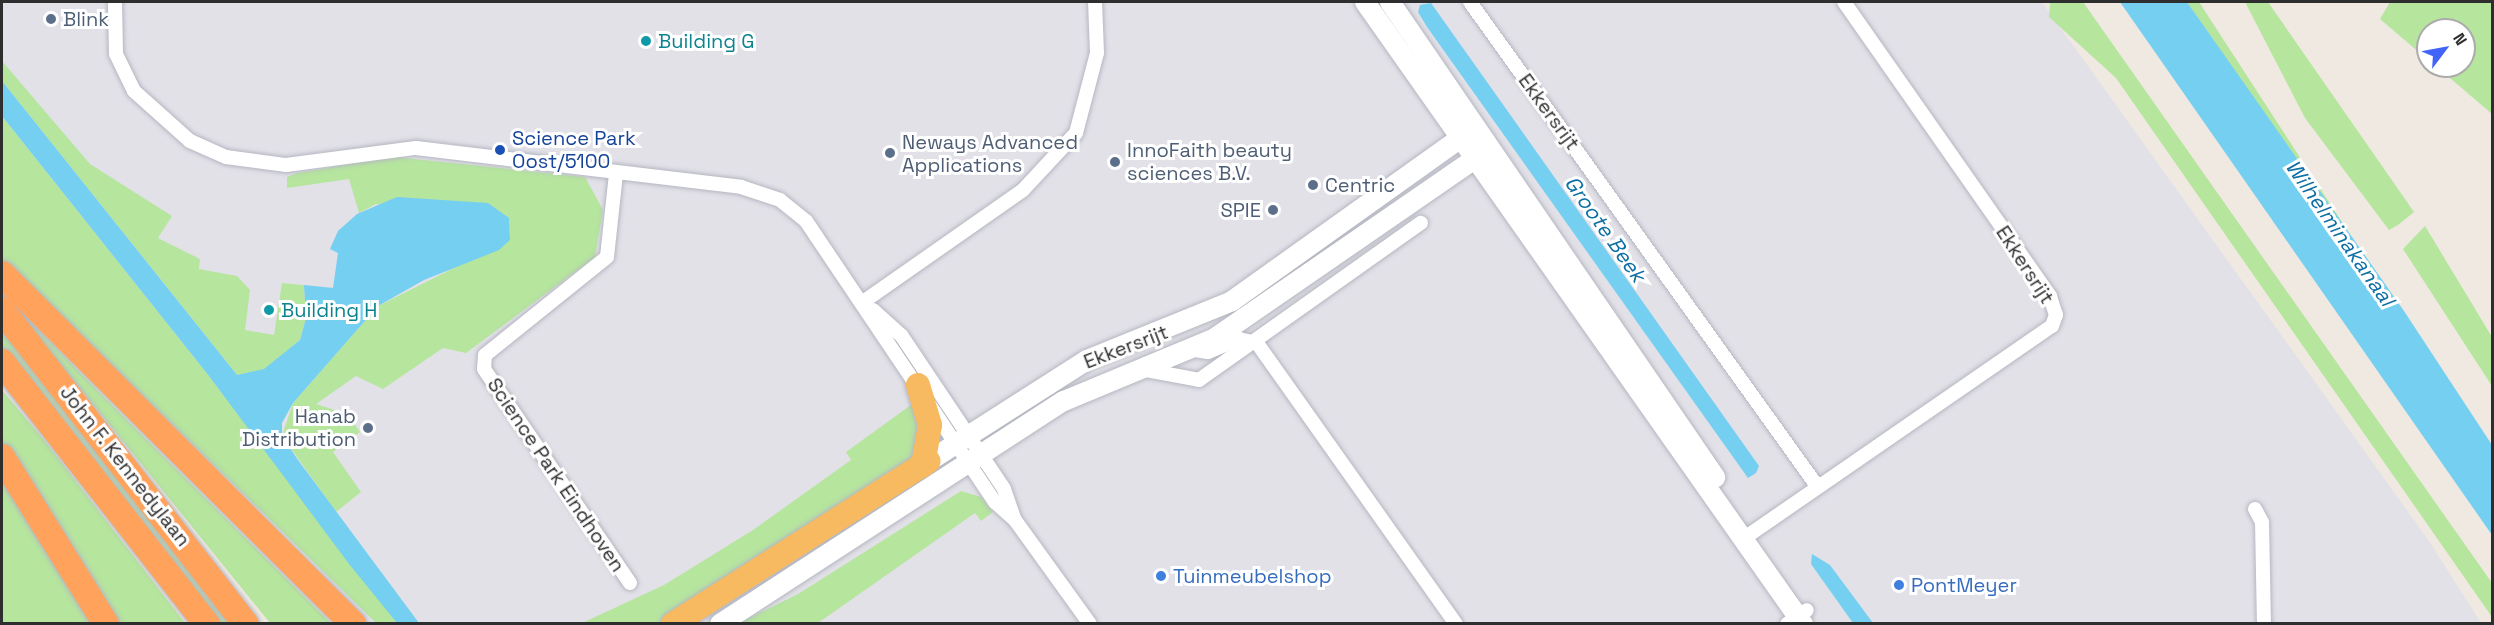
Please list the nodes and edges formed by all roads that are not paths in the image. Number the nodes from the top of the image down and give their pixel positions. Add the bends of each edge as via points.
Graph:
1 (115, 2) edge
2 (1095, 2) edge
3 (1390, 2) edge
4 (1470, 2) edge
5 (1844, 2) edge
6 (1372, 4) edge
7 (1462, 137) junction
8 (1480, 148) junction
9 (616, 174) junction
10 (1421, 223) dead end
11 (2, 274) edge
12 (863, 302) junction
13 (2, 310) edge
14 (1257, 342) junction
15 (1187, 349) junction
16 (2, 362) edge
17 (1141, 369) junction
18 (918, 385) junction
19 (962, 437) junction
20 (2, 457) edge
21 (976, 459) junction
22 (926, 463) junction
23 (1817, 486) junction
24 (2255, 509) dead end
25 (1748, 536) junction
26 (630, 583) dead end
27 (1802, 619) edge
28 (106, 624) edge
29 (207, 624) edge
30 (246, 624) edge
31 (353, 624) edge
32 (673, 624) edge
33 (720, 624) edge
34 (1090, 624) edge
35 (1456, 624) edge
36 (2264, 624) edge

1 - 9 street via 116,54 134,91 189,141 226,157 286,165 416,148
2 - 12 street via 1097,53 1076,133 1023,190
3 - 8 main road
4 - 23 street, Ekkersrijt
5 - 23 street, Ekkersrijt via 2050,296 2056,315 2052,326
6 - 7 main road
7 - 8 main road
7 - 19 main road, Ekkersrijt via 1233,301 1088,360
8 - 15 main road, Ekkersrijt via 1251,315
8 - 25 main road
9 - 12 street via 741,187 780,200 806,221
9 - 26 street, Science Park Eindhoven via 606,257 485,355 484,369
10 - 14 street, Ekkersrijt
11 - 31 highway
12 - 18 street
12 - 19 street via 900,335
13 - 30 highway, John F. Kennedylaan
14 - 15 street, Ekkersrijt via 1239,339 1208,352
14 - 17 street, Ekkersrijt via 1199,380
14 - 35 street
15 - 17 main road, Ekkersrijt
16 - 29 highway, John F. Kennedylaan
17 - 21 main road, Ekkersrijt via 1064,401
18 - 19 street
18 - 22 highway via 930,425
19 - 21 street
19 - 22 main road, Ekkersrijt
20 - 28 highway
21 - 33 main road, Ekkersrijt
21 - 34 street via 995,502 1015,520
22 - 32 highway, Ekkersrijt
23 - 25 street, Ekkersrijt
24 - 36 street via 2262,522
25 - 27 main road

